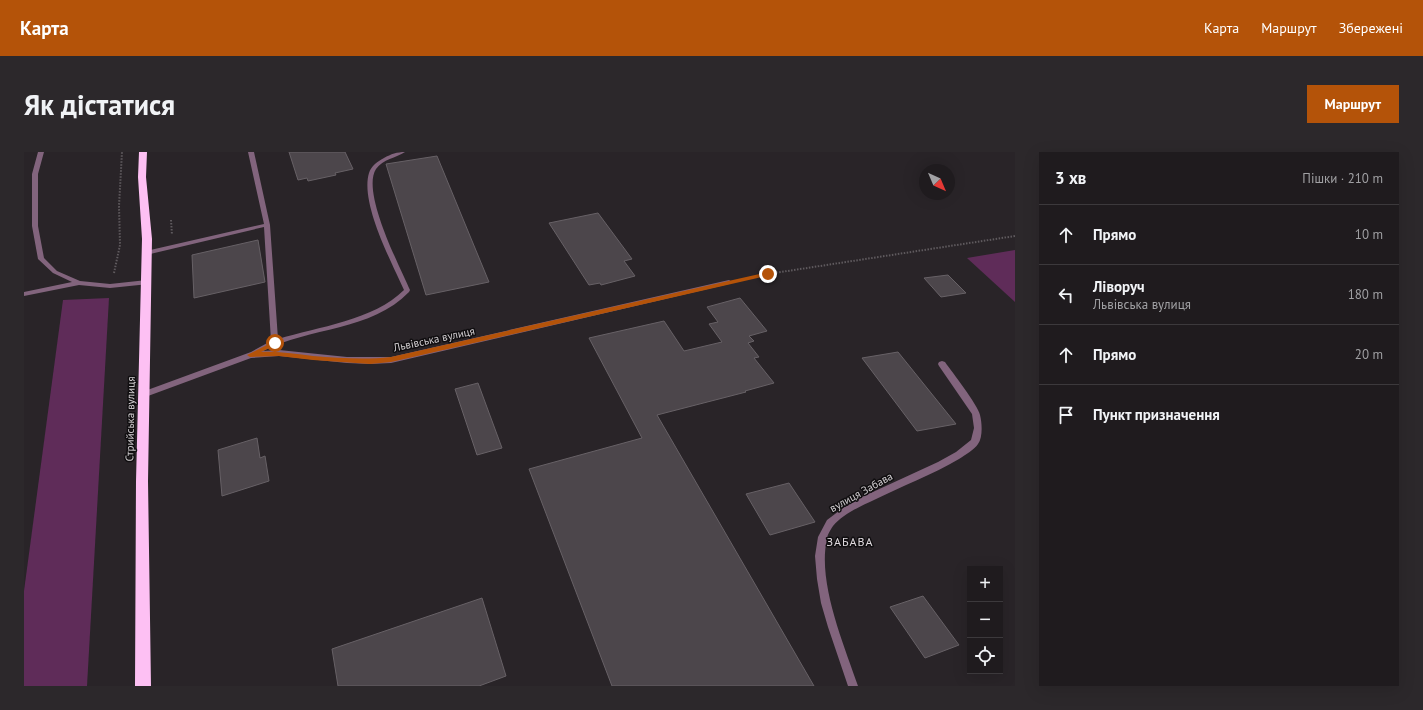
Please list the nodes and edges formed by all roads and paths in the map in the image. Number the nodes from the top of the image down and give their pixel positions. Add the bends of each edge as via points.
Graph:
1 (41, 152) edge
2 (122, 152) edge
3 (143, 152) edge
4 (251, 152) edge
5 (402, 152) edge
6 (267, 225) junction
7 (1015, 236) edge
8 (146, 253) junction
9 (147, 282) junction
10 (729, 282) joint
11 (79, 283) junction
12 (110, 286) junction
13 (24, 294) edge
14 (275, 343) junction
15 (250, 355) junction
16 (942, 364) dead end
17 (144, 394) junction
18 (144, 686) edge
19 (853, 686) edge

1 - 11 street via 35,174 35,226 41,258 55,272
2 - 12 path via 120,245
3 - 8 highway, Стрийська вулиця
4 - 6 street
5 - 14 street via 383,161 372,172 371,192 378,221 407,290 403,297 359,318
6 - 8 street
6 - 14 street
7 - 10 path
8 - 9 highway, Стрийська вулиця
9 - 12 street
9 - 17 highway, Стрийська вулиця
10 - 15 street, Львівська вулиця via 391,360 362,361 279,354
11 - 12 street
11 - 13 street
14 - 15 street
15 - 17 street, Львівська вулиця
16 - 19 street, вулиця Забава via 976,413 976,442 952,460 844,512 829,524 820,539 819,559 823,589
17 - 18 highway, Стрийська вулиця

